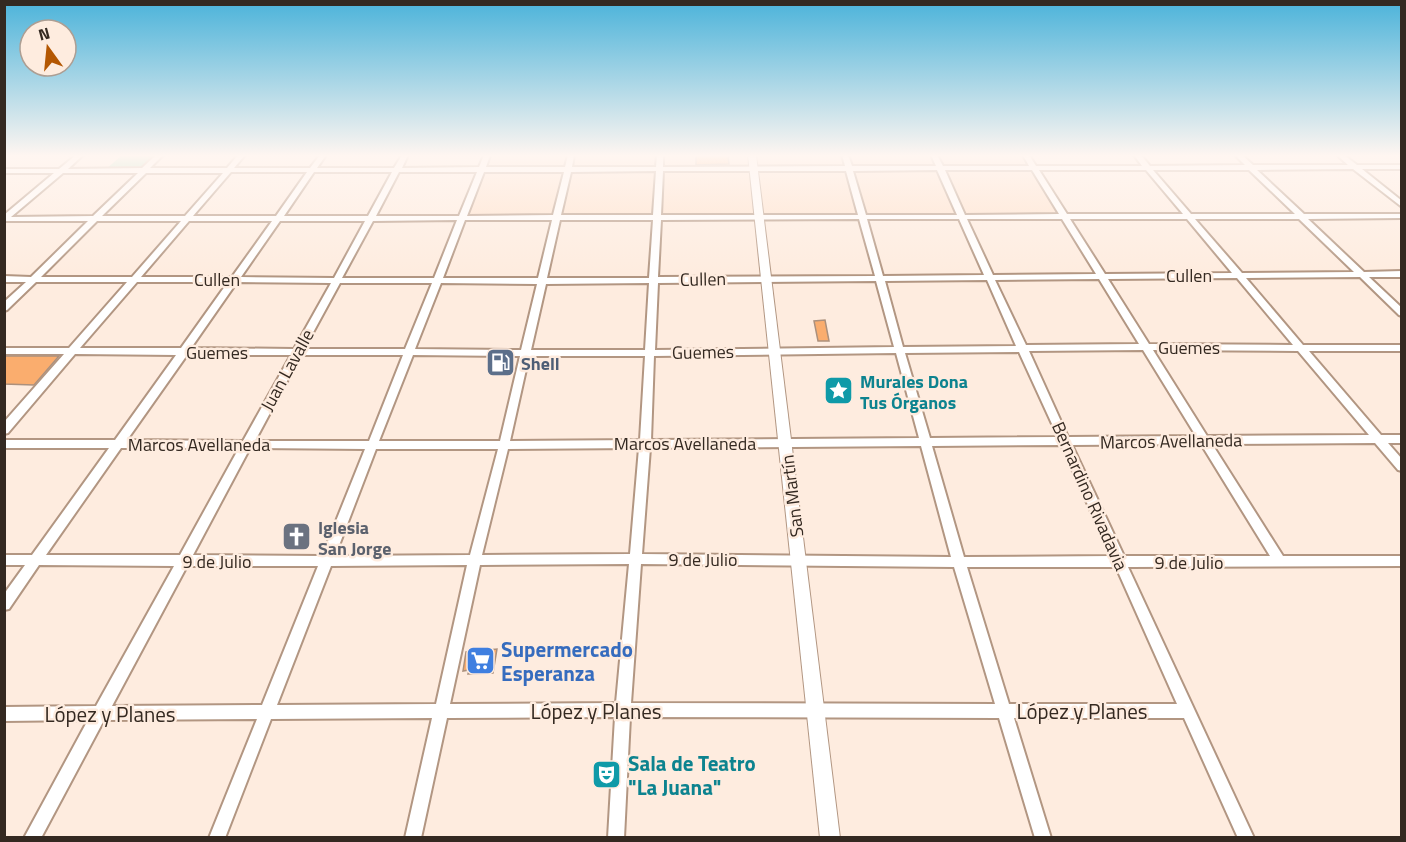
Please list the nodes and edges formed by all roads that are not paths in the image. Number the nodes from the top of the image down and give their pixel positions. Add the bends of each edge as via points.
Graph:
1 (34, 194) edge
2 (120, 194) edge
3 (209, 194) edge
4 (295, 194) edge
5 (384, 194) edge
6 (472, 194) edge
7 (562, 194) edge
8 (659, 194) edge
9 (757, 194) edge
10 (856, 194) edge
11 (951, 194) edge
12 (1051, 194) edge
13 (1170, 194) edge
14 (1279, 194) edge
15 (1388, 194) edge
16 (1401, 205) edge
17 (1189, 216) junction
18 (1301, 216) junction
19 (1401, 216) edge
20 (962, 217) junction
21 (1065, 217) junction
22 (760, 218) junction
23 (863, 218) junction
24 (4, 219) edge
25 (95, 219) junction
26 (187, 219) junction
27 (278, 219) junction
28 (370, 219) junction
29 (462, 219) junction
30 (556, 219) junction
31 (657, 219) junction
32 (1238, 274) junction
33 (1361, 274) junction
34 (1401, 274) edge
35 (989, 276) junction
36 (1102, 276) junction
37 (879, 278) junction
38 (4, 279) edge
39 (34, 279) junction
40 (135, 279) junction
41 (235, 279) junction
42 (767, 279) junction
43 (337, 280) junction
44 (437, 280) junction
45 (542, 280) junction
46 (653, 280) junction
47 (4, 308) edge
48 (1401, 313) edge
49 (1147, 347) junction
50 (1300, 348) junction
51 (1401, 348) edge
52 (1023, 349) junction
53 (899, 350) junction
54 (4, 351) edge
55 (74, 351) junction
56 (184, 351) junction
57 (297, 352) junction
58 (408, 352) junction
59 (775, 352) junction
60 (525, 353) junction
61 (648, 353) junction
62 (4, 430) edge
63 (1378, 439) junction
64 (1401, 439) edge
65 (1204, 440) junction
66 (1066, 442) junction
67 (372, 443) junction
68 (645, 443) junction
69 (786, 443) junction
70 (925, 443) junction
71 (4, 444) edge
72 (118, 444) junction
73 (247, 444) junction
74 (504, 445) junction
75 (1401, 466) edge
76 (475, 559) junction
77 (636, 559) junction
78 (800, 559) junction
79 (4, 560) edge
80 (36, 560) junction
81 (182, 561) junction
82 (328, 561) junction
83 (1401, 561) edge
84 (959, 562) junction
85 (1280, 562) junction
86 (1120, 563) junction
87 (4, 605) edge
88 (623, 710) junction
89 (816, 710) junction
90 (1004, 711) junction
91 (1188, 711) junction
92 (440, 712) junction
93 (4, 714) edge
94 (98, 714) junction
95 (267, 714) junction
96 (32, 837) edge
97 (217, 837) edge
98 (413, 837) edge
99 (616, 837) edge
100 (830, 837) edge
101 (1043, 837) edge
102 (1246, 837) edge

1 - 24 street
2 - 25 street
3 - 26 street
4 - 27 street
5 - 28 street, Juan Lavalle
6 - 29 street
7 - 30 street
8 - 31 street
9 - 22 main road, San Martín
10 - 23 street
11 - 20 street, Bernardino Rivadavia
12 - 21 street
13 - 17 street
14 - 18 street
15 - 16 street
17 - 18 street
17 - 21 street
17 - 32 street
18 - 19 street
18 - 33 street
20 - 21 street
20 - 23 street
20 - 35 street, Bernardino Rivadavia
21 - 36 street
22 - 23 street
22 - 31 street
22 - 42 main road, San Martín
23 - 37 street
24 - 25 street
25 - 26 street
25 - 39 street
26 - 27 street
26 - 40 street
27 - 28 street
27 - 41 street
28 - 29 street
28 - 43 street, Juan Lavalle
29 - 30 street
29 - 44 street
30 - 31 street
30 - 45 street
31 - 46 street
32 - 33 street, Cullen
32 - 36 street, Cullen
32 - 50 street
33 - 34 street, Cullen
33 - 48 street
35 - 36 street, Cullen
35 - 37 street, Cullen
35 - 52 street, Bernardino Rivadavia
36 - 49 street
37 - 42 street, Cullen
37 - 53 street
38 - 39 street, Cullen
39 - 40 street, Cullen
39 - 47 street
40 - 41 street, Cullen
40 - 55 street
41 - 43 street, Cullen
41 - 56 street
42 - 46 street, Cullen
42 - 59 main road, San Martín
43 - 44 street, Cullen
43 - 57 street, Juan Lavalle
44 - 45 street, Cullen
44 - 58 street
45 - 46 street, Cullen
45 - 60 street
46 - 61 street
49 - 50 street, Guemes
49 - 52 street, Guemes
49 - 65 street
50 - 51 street, Guemes
50 - 63 street
52 - 53 street, Guemes
52 - 66 street, Bernardino Rivadavia
53 - 59 street, Guemes
53 - 70 street
54 - 55 street, Guemes
55 - 56 street, Guemes
55 - 62 street
56 - 57 street, Guemes
56 - 72 street
57 - 58 street, Guemes
57 - 73 street, Juan Lavalle
58 - 60 street, Guemes
58 - 67 street
59 - 61 street, Guemes
59 - 69 main road, San Martín
60 - 61 street, Guemes
60 - 74 street
61 - 68 street
63 - 64 street, Marcos Avellaneda
63 - 65 street, Marcos Avellaneda
63 - 75 street
65 - 66 street, Marcos Avellaneda
65 - 85 street
66 - 70 street, Marcos Avellaneda
66 - 86 street, Bernardino Rivadavia
67 - 73 street, Marcos Avellaneda
67 - 74 street, Marcos Avellaneda
67 - 82 street
68 - 69 street, Marcos Avellaneda
68 - 74 street, Marcos Avellaneda
68 - 77 street
69 - 70 street, Marcos Avellaneda
69 - 78 main road, San Martín
70 - 84 street
71 - 72 street, Marcos Avellaneda
72 - 73 street, Marcos Avellaneda
72 - 80 street
73 - 81 street, Juan Lavalle
74 - 76 street
76 - 77 street, 9 de Julio
76 - 82 street, 9 de Julio
76 - 92 street
77 - 78 street, 9 de Julio
77 - 88 street
78 - 84 street, 9 de Julio
78 - 89 main road, San Martín
79 - 80 street, 9 de Julio
80 - 81 street, 9 de Julio
80 - 87 street
81 - 82 street, 9 de Julio
81 - 94 street, Juan Lavalle
82 - 95 street
83 - 85 street, 9 de Julio
84 - 86 street, 9 de Julio
84 - 90 street
85 - 86 street, 9 de Julio
86 - 91 street, Bernardino Rivadavia
88 - 89 street, López y Planes
88 - 92 street, López y Planes
88 - 99 street
89 - 90 street, López y Planes
89 - 100 main road, San Martín
90 - 91 street, López y Planes
90 - 101 street
91 - 102 street, Bernardino Rivadavia
92 - 95 street, López y Planes
92 - 98 street
93 - 94 street, López y Planes
94 - 95 street, López y Planes
94 - 96 street, Juan Lavalle
95 - 97 street

